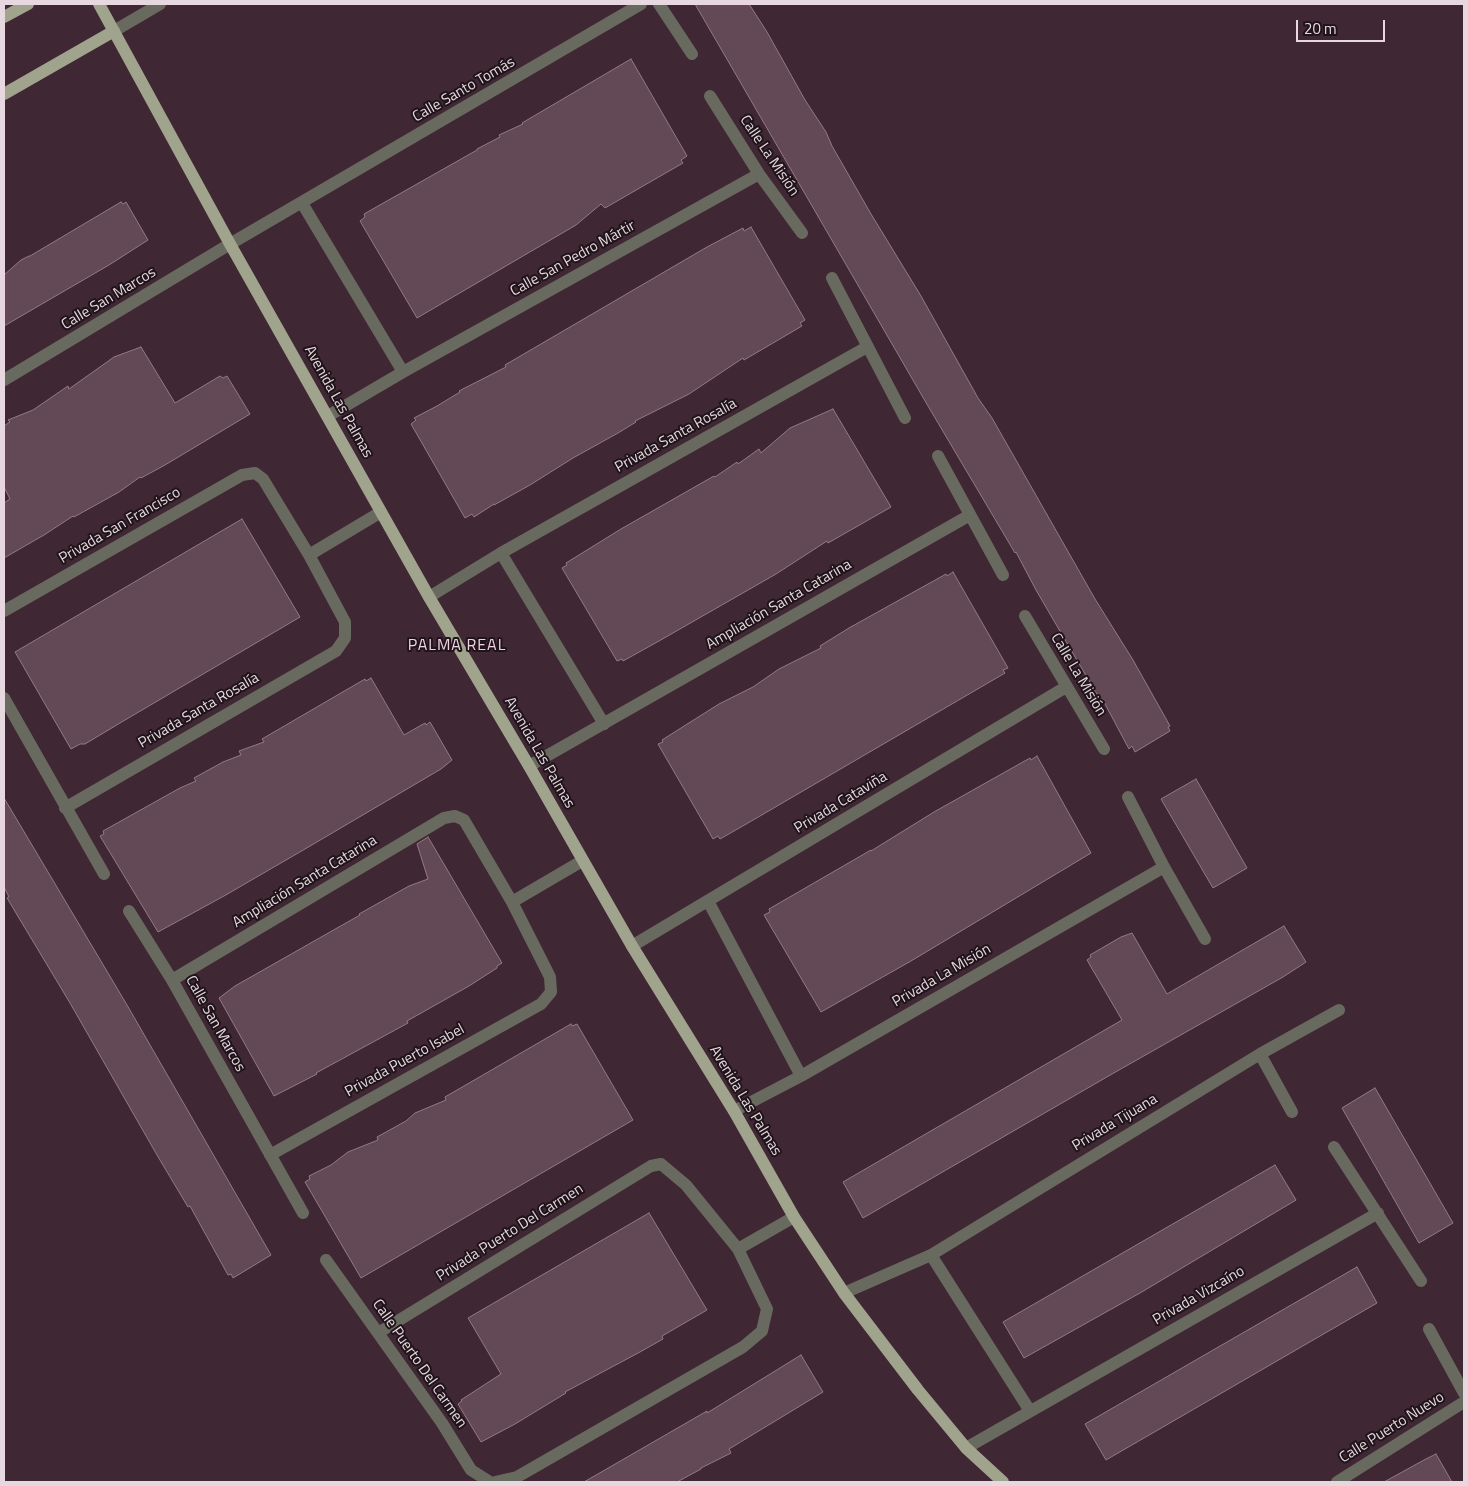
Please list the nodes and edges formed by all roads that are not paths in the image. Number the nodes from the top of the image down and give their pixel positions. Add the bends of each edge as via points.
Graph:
1 (28, 4) edge
2 (99, 4) edge
3 (160, 4) edge
4 (641, 4) edge
5 (659, 4) edge
6 (4, 17) edge
7 (114, 31) junction
8 (692, 54) dead end
9 (4, 94) edge
10 (710, 96) dead end
11 (759, 174) junction
12 (302, 203) junction
13 (802, 233) dead end
14 (230, 244) junction
15 (832, 278) dead end
16 (867, 348) junction
17 (403, 372) junction
18 (4, 380) edge
19 (328, 416) junction
20 (905, 418) dead end
21 (938, 456) dead end
22 (381, 512) junction
23 (970, 514) junction
24 (501, 553) junction
25 (309, 555) junction
26 (1003, 575) dead end
27 (429, 597) junction
28 (4, 611) edge
29 (1025, 616) dead end
30 (1066, 687) junction
31 (4, 698) edge
32 (604, 724) junction
33 (1104, 749) dead end
34 (529, 766) junction
35 (1128, 797) dead end
36 (65, 808) junction
37 (582, 861) junction
38 (1164, 867) junction
39 (104, 874) dead end
40 (708, 901) junction
41 (512, 902) junction
42 (129, 911) dead end
43 (1206, 939) dead end
44 (632, 946) junction
45 (172, 980) junction
46 (1339, 1010) dead end
47 (1260, 1054) junction
48 (801, 1076) junction
49 (734, 1111) junction
50 (1292, 1112) dead end
51 (1334, 1147) dead end
52 (270, 1155) junction
53 (303, 1213) dead end
54 (1378, 1213) junction
55 (794, 1217) junction
56 (738, 1249) junction
57 (931, 1255) junction
58 (326, 1260) dead end
59 (1421, 1281) dead end
60 (844, 1293) junction
61 (1429, 1329) dead end
62 (378, 1333) junction
63 (1464, 1393) edge
64 (1464, 1402) edge
65 (1030, 1411) junction
66 (966, 1448) junction
67 (490, 1482) edge
68 (495, 1482) edge
69 (1003, 1482) edge
70 (1337, 1482) edge

1 - 6 main road
2 - 7 main road, Avenida Las Palmas
3 - 7 street
4 - 12 street, Calle Santo Tomás
5 - 8 street
7 - 9 main road
7 - 14 main road, Avenida Las Palmas
10 - 11 street, Calle La Misión
11 - 13 street, Calle La Misión
11 - 17 street, Calle San Pedro Mártir
12 - 14 street, Calle Santo Tomás
12 - 17 street
14 - 18 street, Calle San Marcos
14 - 19 main road, Avenida Las Palmas
15 - 16 street
16 - 20 street
16 - 24 street, Privada Santa Rosalía
17 - 19 street, Calle San Pedro Mártir
19 - 22 main road, Avenida Las Palmas
21 - 23 street
22 - 25 street
22 - 27 main road, Avenida Las Palmas
23 - 26 street
23 - 32 street, Ampliación Santa Catarina
24 - 27 street, Privada Santa Rosalía
24 - 32 street
25 - 28 street, Privada San Francisco via 262,480 255,473 242,475
25 - 36 street, Privada Santa Rosalía via 345,622 345,638 336,651
27 - 34 main road, Avenida Las Palmas
29 - 30 street, Calle La Misión
30 - 33 street, Calle La Misión
30 - 40 street, Privada Cataviña
31 - 36 street
32 - 34 street, Ampliación Santa Catarina
34 - 37 main road, Avenida Las Palmas
35 - 38 street
36 - 39 street
37 - 41 street
37 - 44 main road, Avenida Las Palmas
38 - 43 street
38 - 48 street, Privada La Misión
40 - 44 street, Privada Cataviña
40 - 48 street
41 - 45 street, Ampliación Santa Catarina via 464,820 455,816 444,818
41 - 52 street, Privada Puerto Isabel via 550,977 551,992 541,1004
42 - 45 street, Calle San Marcos
44 - 49 main road, Avenida Las Palmas
45 - 52 street, Calle San Marcos
46 - 47 street, Privada Tijuana
47 - 50 street
47 - 57 street, Privada Tijuana
48 - 49 street, Privada La Misión
49 - 55 main road, Avenida Las Palmas
51 - 54 street
52 - 53 street
54 - 59 street
54 - 65 street, Privada Vizcaíno
55 - 56 street
55 - 60 main road, Avenida Las Palmas
56 - 62 street, Privada Puerto Del Carmen via 686,1185 661,1164 651,1166
56 - 68 street via 767,1309 762,1332 743,1347 518,1476
57 - 60 street, Privada Tijuana
57 - 65 street
58 - 62 street, Calle Puerto Del Carmen
60 - 66 main road, Avenida Las Palmas
61 - 63 street
62 - 67 street, Calle Puerto Del Carmen via 471,1470
64 - 70 street, Calle Puerto Nuevo
65 - 66 street, Privada Vizcaíno
66 - 69 main road, Avenida Las Palmas

